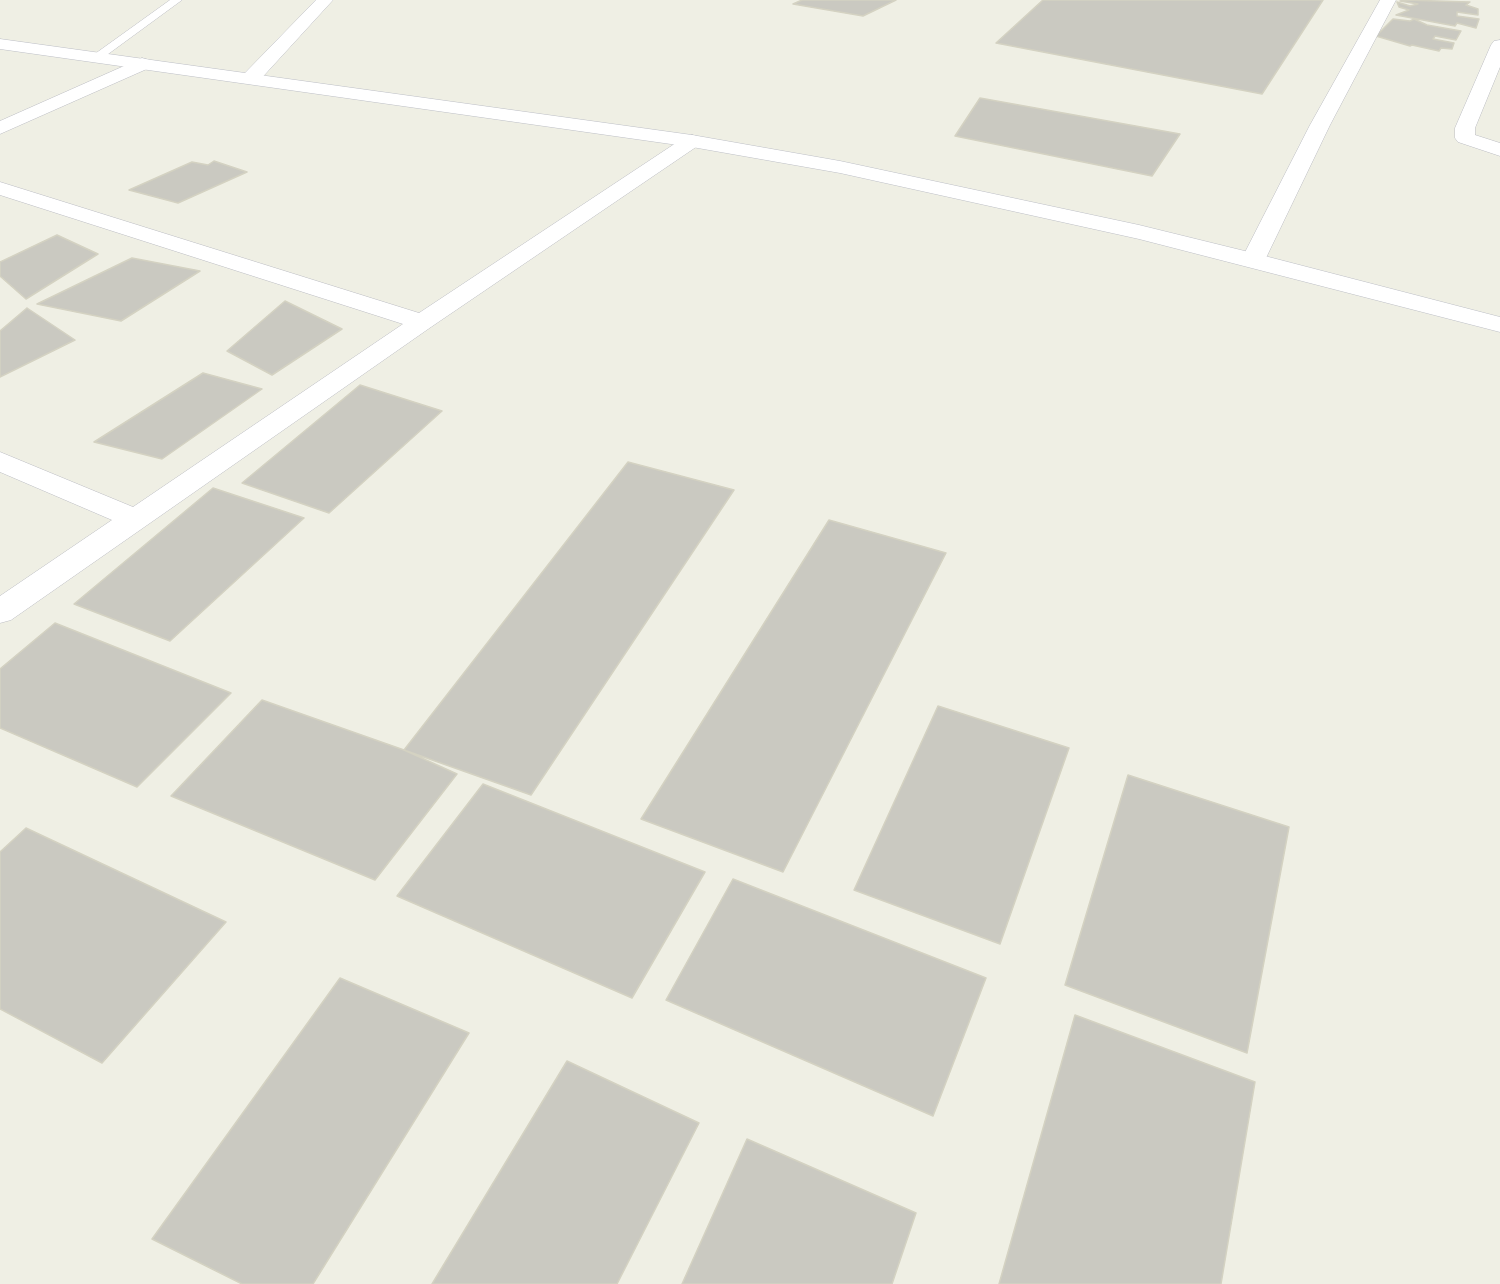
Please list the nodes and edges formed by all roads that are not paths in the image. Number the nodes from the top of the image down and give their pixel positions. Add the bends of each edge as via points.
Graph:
1 (177, 0) edge
2 (325, 0) edge
3 (1388, 0) edge
4 (0, 44) edge
5 (1500, 45) edge
6 (96, 57) junction
7 (142, 64) junction
8 (251, 78) junction
9 (0, 128) edge
10 (692, 141) junction
11 (1500, 150) edge
12 (0, 188) edge
13 (1253, 260) junction
14 (422, 322) junction
15 (1500, 325) edge
16 (0, 460) edge
17 (135, 519) junction
18 (0, 612) edge

1 - 6 lane
2 - 8 street
3 - 13 street
4 - 6 street
5 - 11 street via 1464,138
6 - 7 street
7 - 8 street
7 - 9 street
8 - 10 street
10 - 13 street via 906,181
10 - 14 street
12 - 14 street
13 - 15 street
14 - 17 street
16 - 17 street
17 - 18 street

